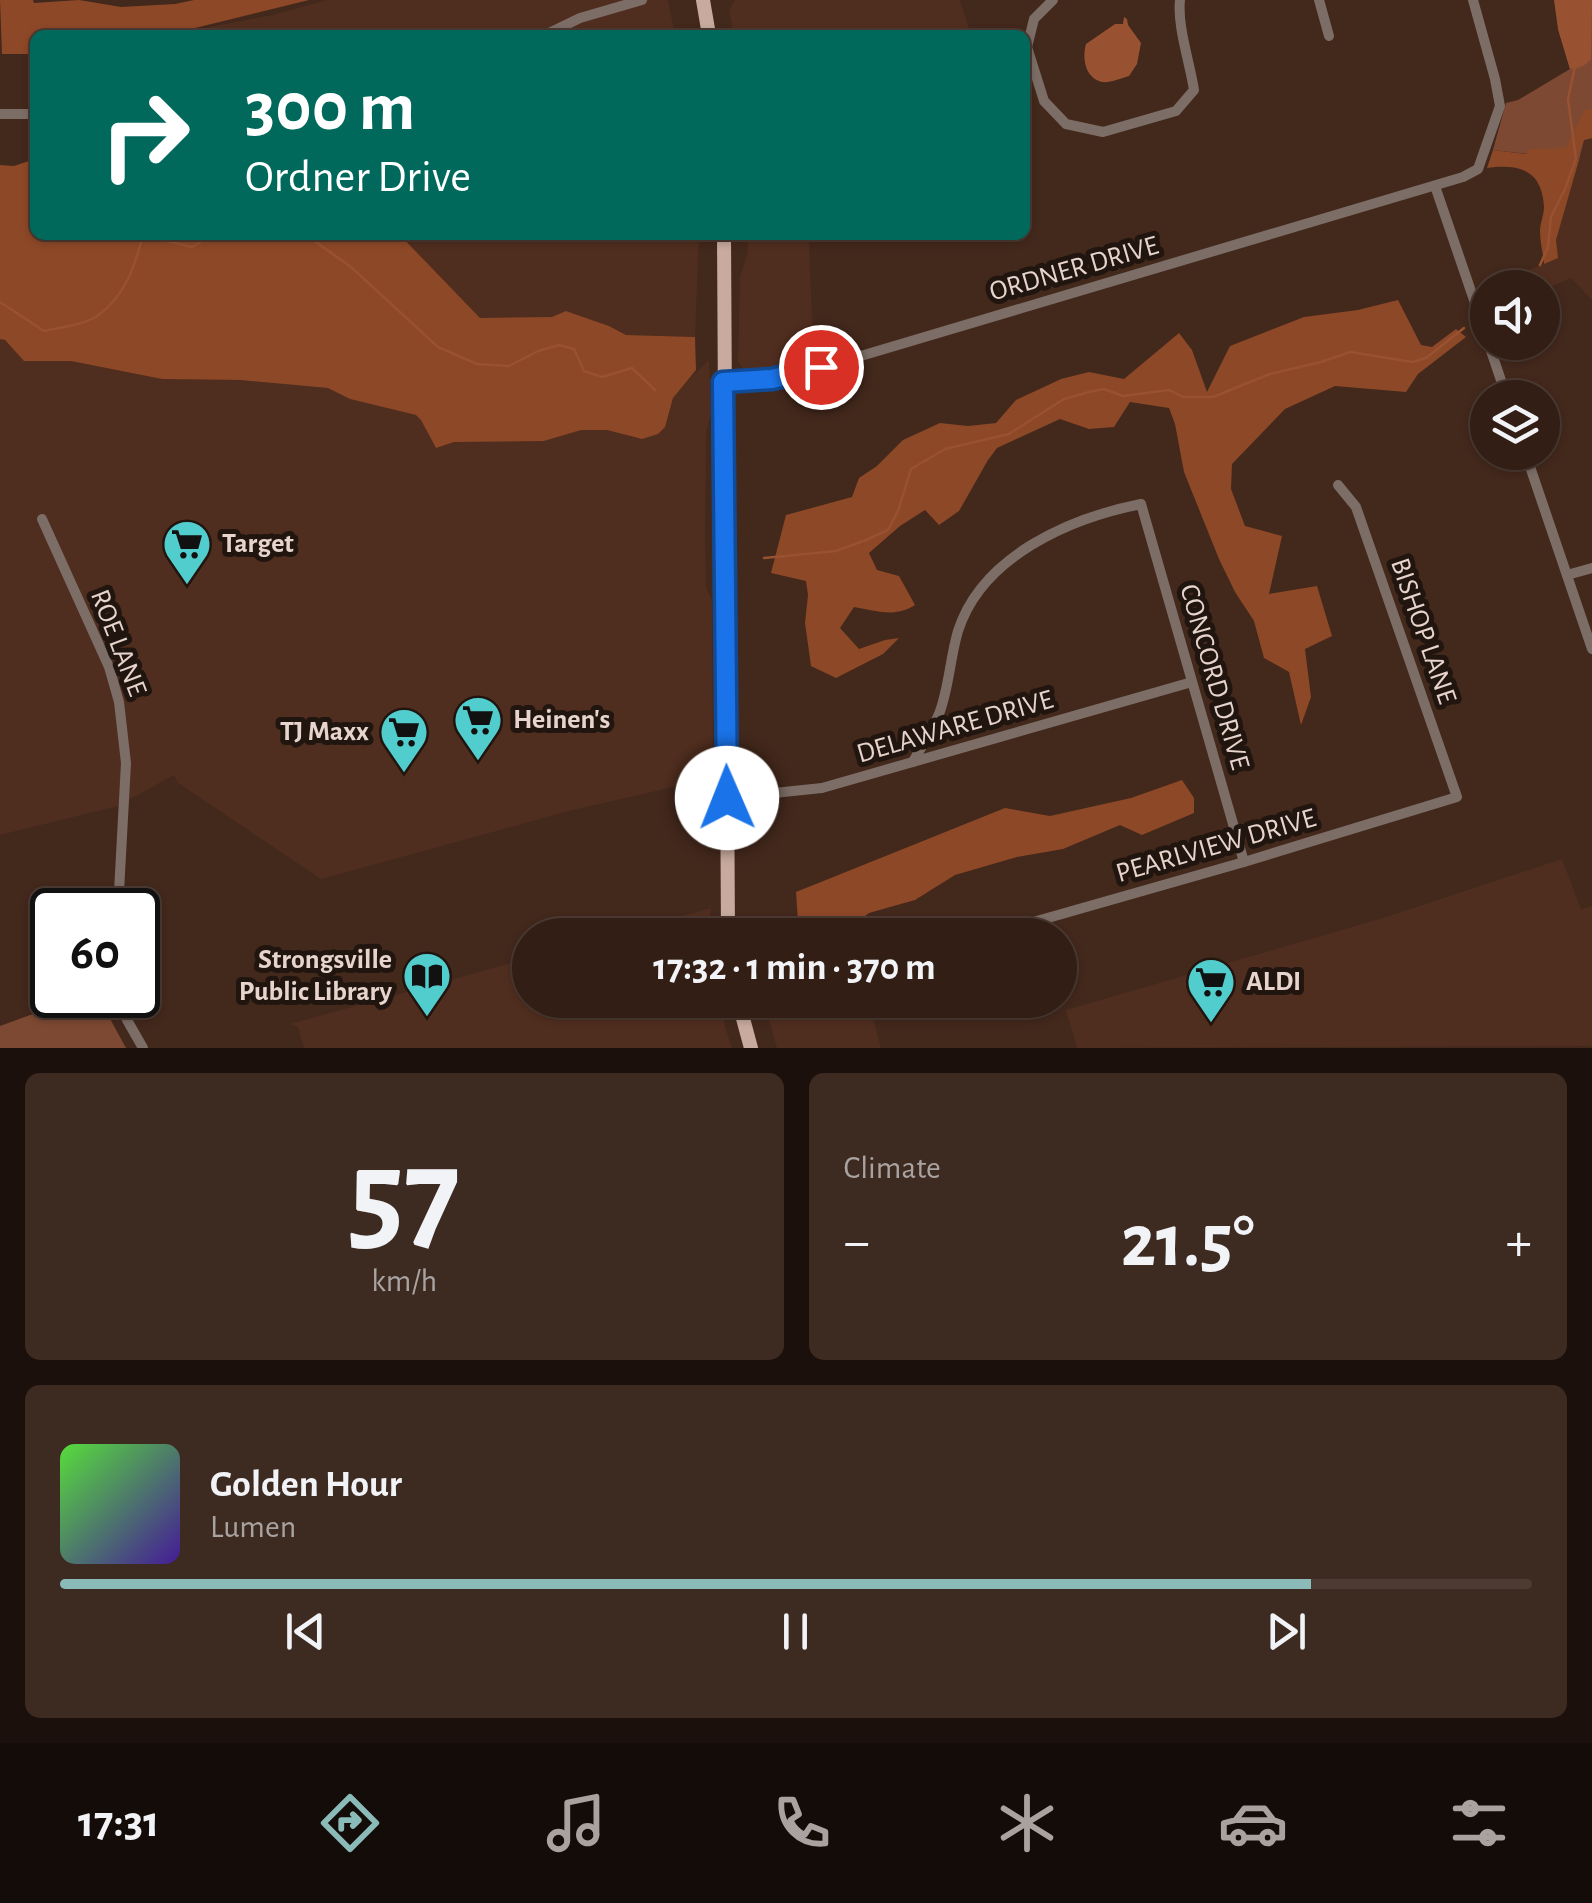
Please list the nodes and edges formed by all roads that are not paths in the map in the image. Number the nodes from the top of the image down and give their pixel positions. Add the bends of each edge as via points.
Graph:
1 (642, 0) edge
2 (703, 0) edge
3 (1053, 0) edge
4 (1180, 0) edge
5 (1319, 0) edge
6 (1473, 0) edge
7 (555, 30) edge
8 (708, 30) edge
9 (1030, 35) edge
10 (1329, 36) dead end
11 (1030, 57) edge
12 (0, 114) edge
13 (30, 114) edge
14 (1435, 186) junction
15 (724, 240) edge
16 (1470, 289) edge
17 (723, 382) junction
18 (1531, 470) edge
19 (1338, 484) dead end
20 (42, 519) dead end
21 (1592, 568) edge
22 (1567, 576) junction
23 (1592, 649) edge
24 (1192, 682) junction
25 (913, 762) junction
26 (1456, 797) joint
27 (727, 798) junction
28 (1244, 862) junction
29 (119, 888) edge
30 (728, 918) edge
31 (1048, 918) edge
32 (126, 1018) edge
33 (743, 1018) edge
34 (142, 1048) edge
35 (751, 1048) edge

1 - 7 street
2 - 8 main road
3 - 9 street via 1034,19
4 - 11 street via 1194,90 1176,111 1103,132 1066,124 1044,101
5 - 10 street
6 - 14 street, ORDNER DRIVE via 1500,106 1478,169
12 - 13 street
14 - 16 street
14 - 17 street, ORDNER DRIVE via 807,372
15 - 17 main road
17 - 27 main road
18 - 22 street
19 - 26 street, BISHOP LANE via 1356,507
20 - 29 street, ROE LANE via 119,702 126,764
21 - 22 street
22 - 23 street
24 - 25 street, DELAWARE DRIVE
24 - 25 street, CONCORD DRIVE via 1141,504 1108,511 999,568 973,600 958,631 938,715
24 - 28 street, CONCORD DRIVE
25 - 27 street, DELAWARE DRIVE via 822,788
26 - 28 street, PEARLVIEW DRIVE
27 - 30 main road
28 - 31 street, PEARLVIEW DRIVE
32 - 34 street
33 - 35 main road

